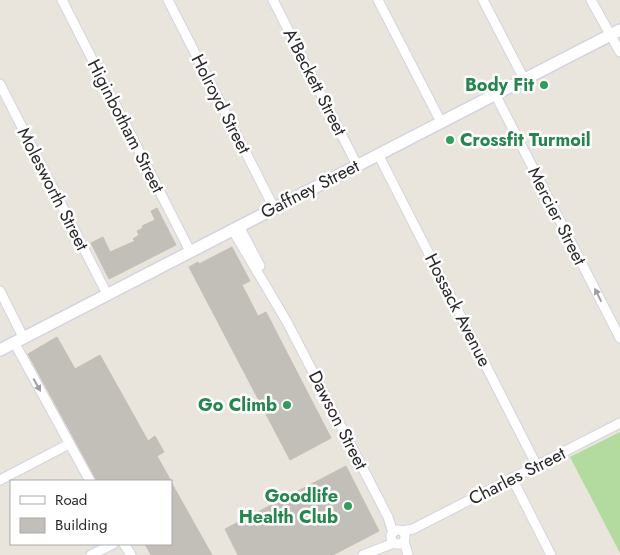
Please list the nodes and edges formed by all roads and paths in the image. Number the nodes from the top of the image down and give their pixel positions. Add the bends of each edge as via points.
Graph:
1 (62, 0) edge
2 (168, 0) edge
3 (274, 0) edge
4 (378, 0) edge
5 (483, 0) edge
6 (591, 0) edge
7 (615, 32) edge
8 (620, 52) edge
9 (524, 79) junction
10 (0, 84) edge
11 (495, 94) junction
12 (441, 122) junction
13 (378, 154) junction
14 (357, 165) junction
15 (274, 208) junction
16 (235, 228) junction
17 (190, 251) junction
18 (0, 291) edge
19 (107, 294) junction
20 (620, 338) edge
21 (19, 340) junction
22 (0, 350) edge
23 (620, 423) edge
24 (69, 444) junction
25 (537, 466) junction
26 (512, 478) junction
27 (0, 480) edge
28 (89, 480) edge
29 (398, 537) junction
30 (111, 545) edge
31 (91, 555) edge
32 (363, 555) edge
33 (408, 555) edge
34 (551, 555) edge

1 - 17 street, Higinbotham Street
2 - 15 street, Holroyd Street
3 - 14 street, A'Beckett Street
4 - 12 street
5 - 9 street
6 - 7 street
7 - 8 street
7 - 9 main road, Gaffney Street
9 - 11 main road, Gaffney Street
10 - 19 street, Molesworth Street
11 - 12 main road, Gaffney Street
20 -> 11 street, Mercier Street
12 - 13 main road, Gaffney Street
13 - 14 main road, Gaffney Street
13 - 25 street, Hossack Avenue
14 - 15 main road, Gaffney Street
15 - 16 main road, Gaffney Street
16 - 17 main road, Gaffney Street
16 - 29 street, Dawson Street via 274,292
17 - 19 main road, Gaffney Street
18 - 21 street
19 - 21 main road, Gaffney Street
21 - 22 main road, Gaffney Street
21 -> 24 street
23 - 25 street, Charles Street
24 - 27 street
24 - 28 street
25 - 26 street, Charles Street
26 - 29 street, Charles Street
26 - 34 street
29 - 32 street, Charles Street
29 - 33 street, Dawson Street
30 - 31 street

